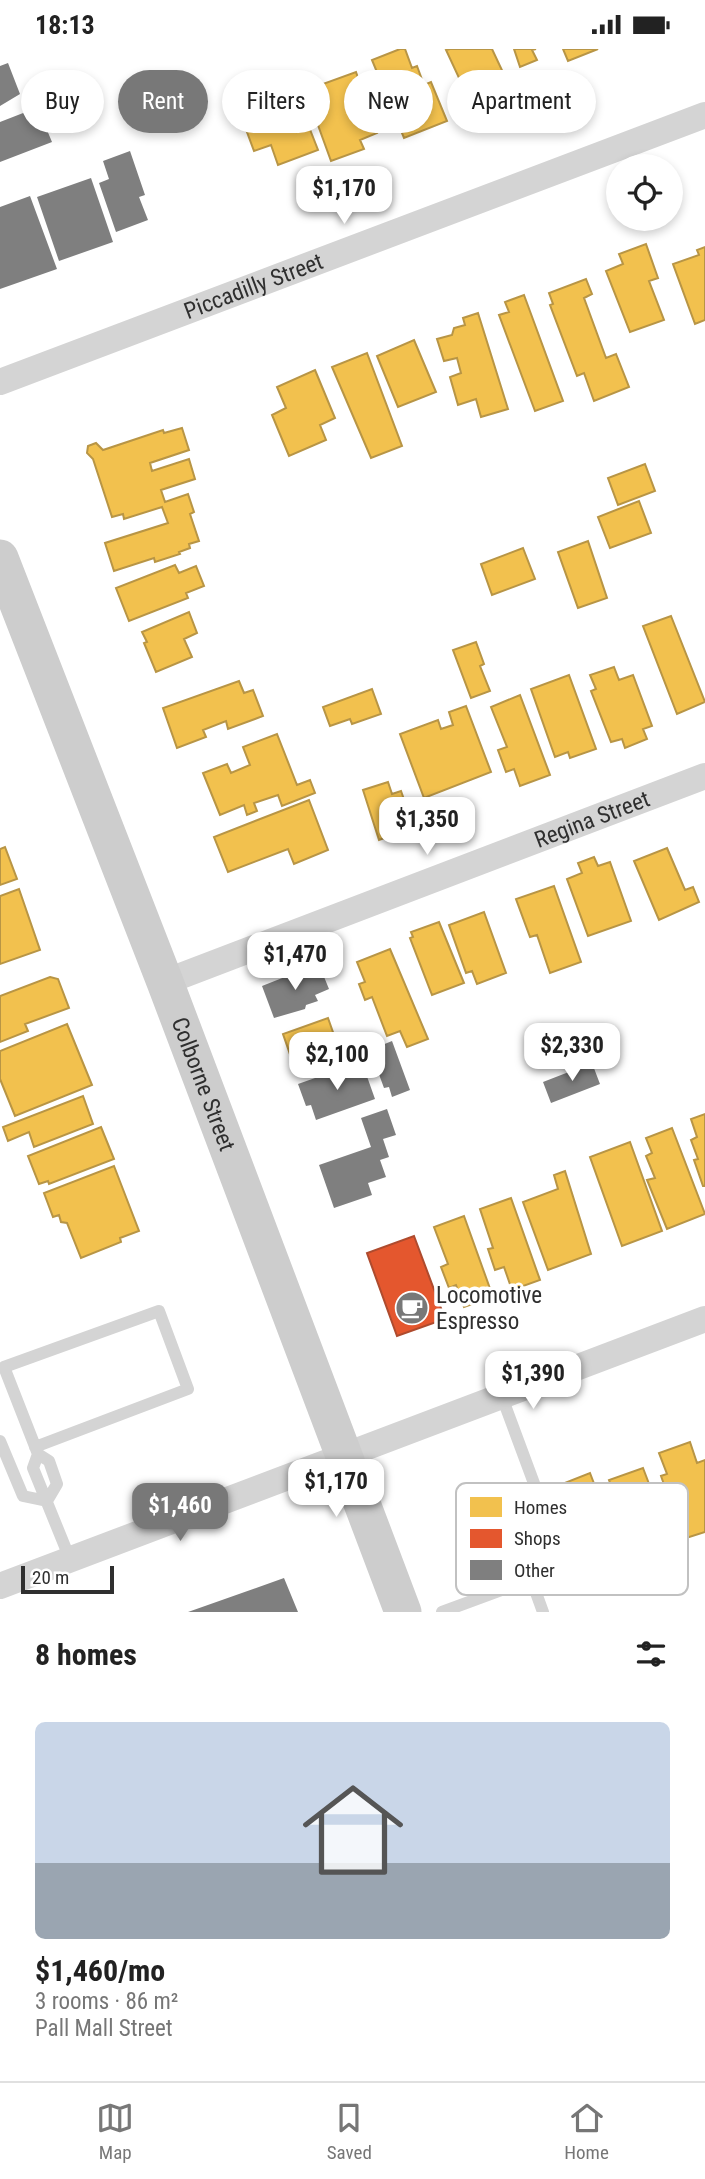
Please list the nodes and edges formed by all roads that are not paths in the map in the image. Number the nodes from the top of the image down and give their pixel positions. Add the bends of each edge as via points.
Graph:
1 (705, 115) edge
2 (0, 382) edge
3 (0, 558) edge
4 (705, 776) edge
5 (165, 982) junction
6 (705, 1319) edge
7 (502, 1397) junction
8 (0, 1441) edge
9 (37, 1451) junction
10 (344, 1457) junction
11 (534, 1483) edge
12 (47, 1501) junction
13 (70, 1559) junction
14 (0, 1586) edge
15 (488, 1595) edge
16 (537, 1595) edge
17 (403, 1612) edge
18 (442, 1612) edge
19 (543, 1612) edge

1 - 2 street, Piccadilly Street
3 - 5 street, Colborne Street
4 - 5 street, Regina Street
5 - 10 street, Colborne Street
6 - 7 street
7 - 10 street
7 - 11 lane
8 - 12 lane via 23,1496
9 - 9 lane via 4,1367 159,1311 188,1389
9 - 12 lane via 33,1468
10 - 13 street
10 - 17 street, Colborne Street
12 - 13 lane
13 - 14 street
15 - 18 lane
16 - 19 lane

